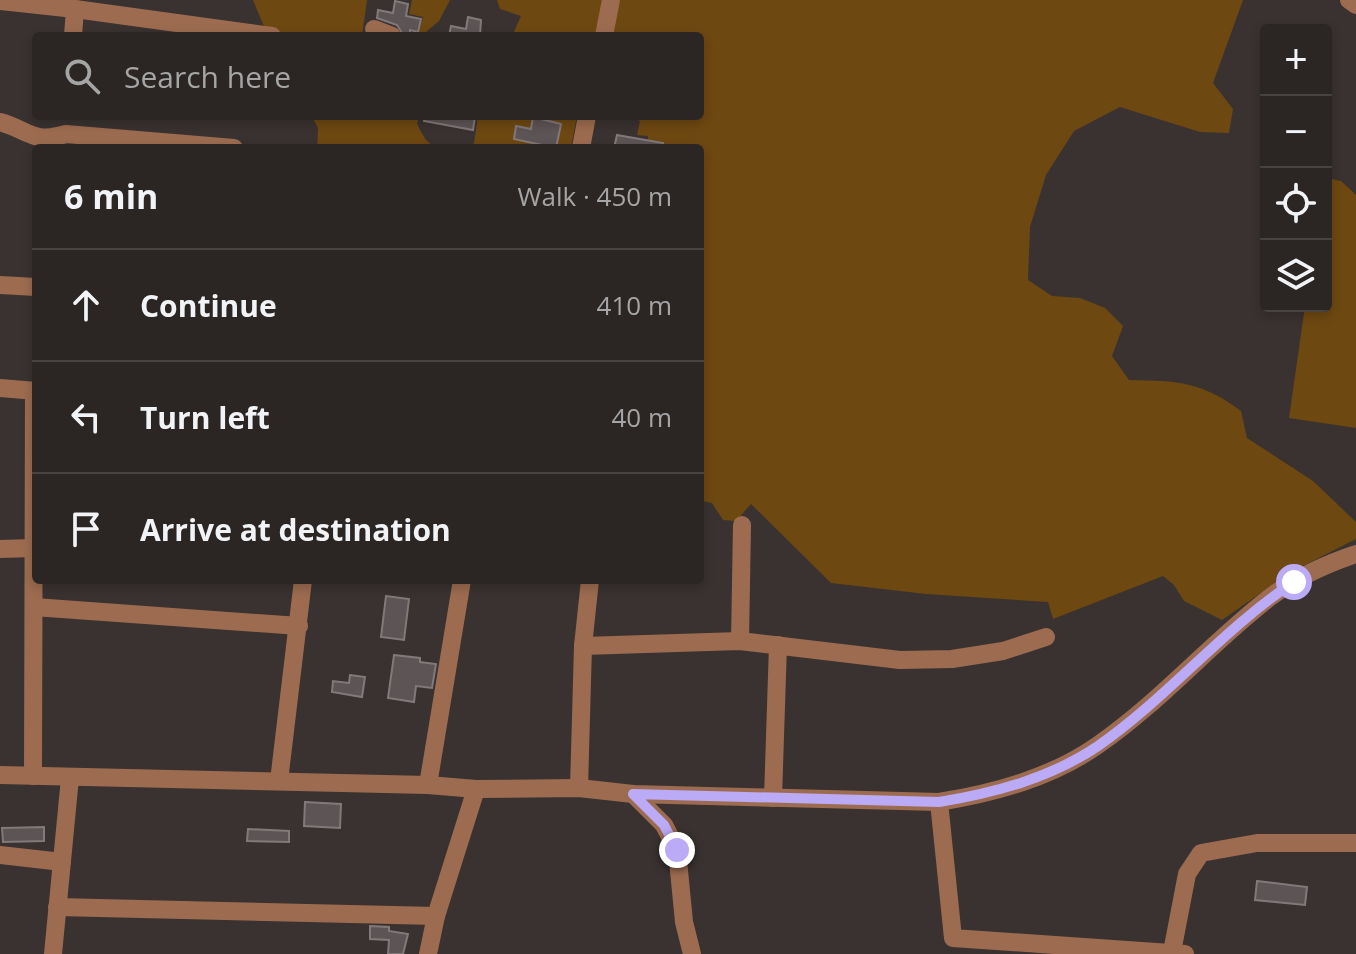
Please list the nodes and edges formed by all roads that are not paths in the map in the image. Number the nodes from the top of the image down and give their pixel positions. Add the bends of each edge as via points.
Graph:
1 (611, 0) edge
2 (1349, 0) edge
3 (0, 1) edge
4 (1356, 5) edge
5 (75, 9) junction
6 (374, 29) dead end
7 (73, 32) edge
8 (243, 32) edge
9 (382, 32) edge
10 (605, 32) edge
11 (586, 120) edge
12 (0, 122) edge
13 (67, 125) edge
14 (205, 144) edge
15 (582, 144) edge
16 (0, 285) edge
17 (32, 287) edge
18 (0, 388) edge
19 (32, 391) edge
20 (742, 525) dead end
21 (32, 548) edge
22 (0, 549) edge
23 (1356, 554) edge
24 (34, 584) edge
25 (303, 584) edge
26 (461, 584) edge
27 (590, 584) edge
28 (34, 607) junction
29 (299, 626) junction
30 (1046, 637) dead end
31 (740, 641) junction
32 (778, 645) junction
33 (583, 646) junction
34 (0, 775) edge
35 (33, 776) junction
36 (70, 778) junction
37 (279, 781) junction
38 (428, 785) junction
39 (579, 788) junction
40 (476, 789) junction
41 (633, 794) junction
42 (773, 798) junction
43 (939, 802) junction
44 (1354, 837) edge
45 (0, 855) edge
46 (62, 862) junction
47 (57, 907) junction
48 (436, 916) junction
49 (953, 946) edge
50 (1179, 953) edge
51 (53, 954) edge
52 (428, 954) edge
53 (692, 954) edge

1 - 10 street
2 - 4 street
3 - 5 street
5 - 7 street
5 - 8 street
6 - 9 street
11 - 15 street
12 - 13 street via 28,136 50,138
13 - 14 street
16 - 17 street
18 - 19 street
20 - 31 street
21 - 22 street
23 - 43 street via 1269,598 1096,747 1024,783
24 - 28 street
25 - 29 street
26 - 38 street
27 - 33 street
28 - 29 street
28 - 35 street
29 - 37 street
30 - 32 street via 952,659 900,660
31 - 32 street
31 - 33 street
32 - 42 street
33 - 39 street
34 - 35 street
35 - 36 street
36 - 37 street
36 - 46 street
37 - 38 street
38 - 40 street
39 - 40 street
39 - 41 street
40 - 48 street
41 - 42 street
41 - 53 street via 664,825 677,850
42 - 43 street
43 - 49 street
44 - 50 street via 1257,843 1201,853 1187,874
45 - 46 street
46 - 47 street
47 - 48 street
47 - 51 street
48 - 52 street
49 - 50 street

